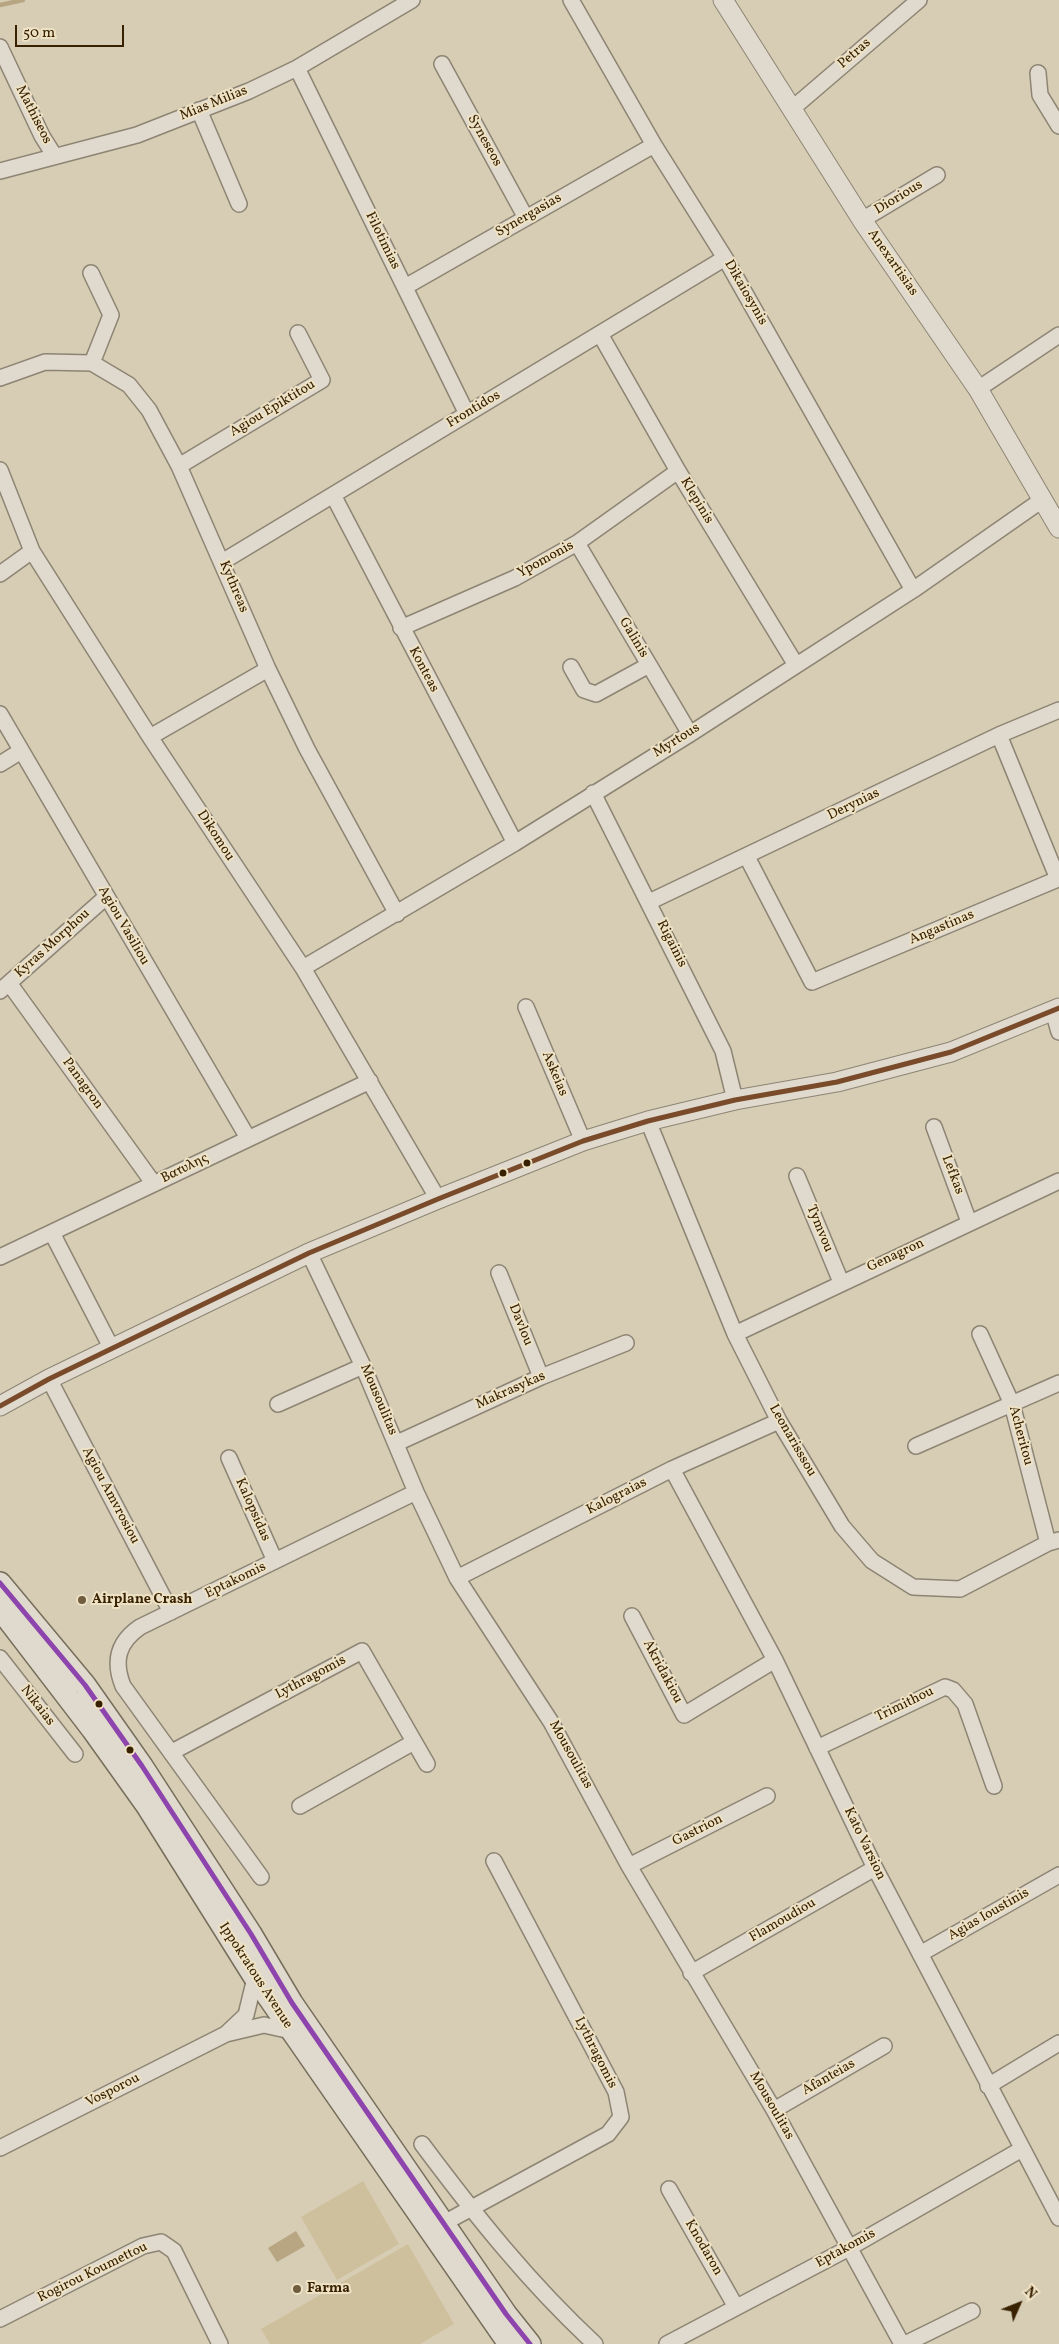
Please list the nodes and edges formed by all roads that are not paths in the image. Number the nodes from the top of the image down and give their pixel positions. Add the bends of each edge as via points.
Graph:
1 (412, 0) edge
2 (571, 0) edge
3 (723, 0) edge
4 (918, 0) edge
5 (0, 46) edge
6 (442, 64) dead end
7 (297, 68) junction
8 (1038, 73) dead end
9 (793, 108) junction
10 (199, 110) junction
11 (1059, 126) edge
12 (654, 145) junction
13 (54, 155) junction
14 (0, 171) edge
15 (937, 175) dead end
16 (239, 204) dead end
17 (526, 218) junction
18 (862, 220) junction
19 (725, 258) junction
20 (91, 273) dead end
21 (405, 287) junction
22 (298, 333) dead end
23 (600, 334) junction
24 (1059, 335) edge
25 (92, 363) junction
26 (0, 378) edge
27 (978, 388) junction
28 (467, 414) junction
29 (179, 466) junction
30 (0, 470) edge
31 (678, 471) junction
32 (333, 495) junction
33 (1042, 500) junction
34 (1059, 528) edge
35 (577, 543) junction
36 (32, 551) junction
37 (222, 562) junction
38 (0, 574) edge
39 (913, 590) junction
40 (401, 628) junction
41 (649, 665) junction
42 (796, 665) junction
43 (571, 667) dead end
44 (268, 669) junction
45 (1059, 710) edge
46 (0, 714) edge
47 (690, 734) junction
48 (999, 735) junction
49 (150, 737) junction
50 (21, 751) junction
51 (0, 764) edge
52 (592, 793) junction
53 (514, 843) junction
54 (747, 857) junction
55 (106, 897) junction
56 (649, 902) junction
57 (397, 914) junction
58 (302, 968) junction
59 (5, 987) edge
60 (526, 1008) dead end
61 (1056, 1010) edge
62 (1059, 1032) edge
63 (370, 1081) junction
64 (735, 1100) junction
65 (648, 1121) junction
66 (934, 1127) dead end
67 (248, 1138) junction
68 (583, 1141) junction
69 (798, 1176) dead end
70 (1059, 1181) edge
71 (154, 1184) junction
72 (438, 1199) junction
73 (969, 1222) junction
74 (52, 1233) junction
75 (309, 1254) junction
76 (0, 1257) edge
77 (499, 1273) dead end
78 (841, 1282) junction
79 (735, 1334) junction
80 (980, 1334) dead end
81 (626, 1343) dead end
82 (112, 1349) junction
83 (363, 1366) junction
84 (541, 1377) junction
85 (49, 1379) junction
86 (1059, 1383) edge
87 (278, 1404) dead end
88 (1012, 1404) junction
89 (0, 1406) edge
90 (779, 1421) junction
91 (397, 1444) junction
92 (916, 1446) dead end
93 (229, 1458) dead end
94 (672, 1469) junction
95 (416, 1492) junction
96 (1053, 1541) edge
97 (275, 1561) junction
98 (457, 1578) junction
99 (0, 1583) edge
100 (10, 1608) edge
101 (170, 1612) junction
102 (632, 1616) dead end
103 (0, 1658) edge
104 (775, 1660) junction
105 (414, 1742) junction
106 (817, 1748) junction
107 (172, 1752) junction
108 (75, 1754) dead end
109 (427, 1764) dead end
110 (994, 1786) dead end
111 (767, 1796) dead end
112 (300, 1806) dead end
113 (494, 1861) dead end
114 (629, 1866) junction
115 (875, 1868) junction
116 (1059, 1875) edge
117 (261, 1877) dead end
118 (920, 1954) junction
119 (692, 1973) junction
120 (254, 1978) junction
121 (291, 2031) junction
122 (226, 2034) junction
123 (1059, 2043) edge
124 (884, 2046) dead end
125 (988, 2086) junction
126 (774, 2110) junction
127 (422, 2144) dead end
128 (0, 2148) edge
129 (1022, 2149) junction
130 (669, 2189) dead end
131 (471, 2209) junction
132 (1058, 2214) edge
133 (444, 2223) junction
134 (849, 2248) junction
135 (736, 2307) junction
136 (972, 2311) dead end
137 (0, 2319) edge
138 (220, 2344) edge
139 (509, 2344) edge
140 (530, 2344) edge
141 (595, 2344) edge
142 (667, 2344) edge
143 (904, 2344) edge

1 - 7 street, Mias Milias
2 - 12 street, Dikaiosynis
3 - 9 street, Anexartisias
4 - 9 street, Petras
5 - 13 street, Mathiseos
6 - 17 street, Syneseos
7 - 10 street, Mias Milias
7 - 21 street, Filotimias
8 - 11 street via 1040,94
9 - 18 street, Anexartisias
10 - 13 street, Mias Milias via 138,135
10 - 16 street
12 - 17 street, Synergasias
12 - 19 street, Dikaiosynis
13 - 14 street, Mias Milias
15 - 18 street, Diorious
17 - 21 street, Synergasias
18 - 27 street, Anexartisias
19 - 23 street, Frontidos
19 - 39 street, Dikaiosynis
20 - 25 street via 111,315
21 - 28 street, Filotimias
22 - 29 street, Agiou Epiktitou via 322,380
23 - 28 street, Frontidos
23 - 31 street, Klepinis
24 - 27 street
25 - 26 street, Kythreas via 45,362
25 - 29 street, Kythreas via 129,385 149,410
27 - 33 street, Anexartisias
28 - 32 street, Frontidos
29 - 37 street, Kythreas
30 - 36 street, Dikomou
31 - 35 street, Ypomonis
31 - 42 street, Klepinis
32 - 37 street, Frontidos
32 - 40 street, Konteas
33 - 34 street, Anexartisias
33 - 39 street, Myrtous
35 - 40 street, Ypomonis via 515,578
35 - 41 street, Galinis
36 - 38 street
36 - 49 street, Dikomou
37 - 44 street, Kythreas
39 - 42 street, Myrtous
40 - 53 street, Konteas
41 - 43 street via 596,694 584,690
41 - 47 street, Galinis
42 - 47 street, Myrtous
44 - 49 street
44 - 57 street, Kythreas via 307,749
45 - 48 street, Derynias
46 - 50 street, Agiou Vasiliou
47 - 52 street, Myrtous
48 - 54 street, Derynias
48 - 54 street, Angastinas via 1058,880 812,982
49 - 58 street, Dikomou
50 - 51 street
50 - 55 street, Agiou Vasiliou
52 - 53 street, Myrtous
52 - 56 street, Rigainis
53 - 57 street, Myrtous
54 - 56 street, Derynias
55 - 59 street, Kyras Morphou
55 - 67 street, Agiou Vasiliou
56 - 64 street, Rigainis via 723,1051
57 - 58 street, Myrtous
58 - 63 street, Dikomou
59 - 71 street, Panagron
60 - 68 street, Askeias
61 - 62 street
61 - 64 street via 951,1052 837,1082
63 - 67 street, Βατυλης
63 - 72 street, Dikomou
64 - 65 street
65 - 68 street
65 - 79 street, Leonarisssou
66 - 73 street, Lefkas
67 - 71 street, Βατυλης
68 - 72 street
69 - 78 street, Tymvou
70 - 73 street, Genagron
71 - 74 street, Βατυλης
72 - 75 street
73 - 78 street, Genagron
74 - 76 street, Βατυλης
74 - 82 street
75 - 82 street
75 - 83 street, Mousoulitas
77 - 84 street, Davlou
78 - 79 street, Genagron
79 - 90 street, Leonarisssou
80 - 88 street, Acheritou
81 - 84 street, Makrasykas
82 - 85 street
83 - 87 street
83 - 91 street, Mousoulitas
84 - 91 street, Makrasykas
85 - 89 street
85 - 101 street, Agiou Amvrosiou
86 - 88 street
88 - 92 street
88 - 96 street, Acheritou
90 - 94 street, Kalograias
90 - 96 street, Leonarisssou via 842,1526 872,1561 913,1587 960,1589
91 - 95 street, Mousoulitas
93 - 97 street, Kalopsidas
94 - 98 street, Kalograias
94 - 104 street, Kato Varsion
95 - 97 street, Eptakomis
95 - 98 street, Mousoulitas
97 - 101 street, Eptakomis
98 - 114 street, Mousoulitas via 552,1722
99 - 100 main road
100 - 120 main road, Ippokratous Avenue via 147,1806
100 - 133 main road, Ippokratous Avenue via 85,1685 142,1766 292,2003
101 - 107 street, Eptakomis via 130,1634 116,1661 123,1686
102 - 104 street, Akridakiou via 684,1714
103 - 108 street, Nikaias
104 - 106 street, Kato Varsion
105 - 107 street, Lythragomis via 362,1651
105 - 109 street, Lythragomis
105 - 112 street
106 - 110 street, Trimithou via 945,1687 953,1690 965,1704
106 - 115 street, Kato Varsion
107 - 117 street, Eptakomis
111 - 114 street, Gastrion
113 - 131 street, Lythragomis via 616,2092 621,2117 608,2134
114 - 119 street, Mousoulitas
115 - 118 street, Kato Varsion
115 - 119 street, Flamoudiou
116 - 118 street, Agias Ioustinis
118 - 125 street, Kato Varsion
119 - 126 street, Mousoulitas
120 - 121 main road, Ippokratous Avenue
120 - 122 street via 246,2014
121 - 122 street via 264,2026
121 - 139 main road, Ippokratous Avenue
122 - 128 street, Vosporou
123 - 125 street
124 - 126 street, Afanteias
125 - 129 street, Kato Varsion
126 - 134 street, Mousoulitas
127 - 131 street
129 - 132 street, Kato Varsion
129 - 134 street, Eptakomis
130 - 135 street, Knodaron
131 - 133 street, Lythragomis
131 - 141 street via 560,2312
133 - 140 main road, Ippokratous Avenue
134 - 135 street, Eptakomis
134 - 143 street, Mousoulitas
135 - 142 street, Eptakomis
136 - 143 street
137 - 138 street, Rogirou Koumettou via 143,2246 160,2242 174,2251

